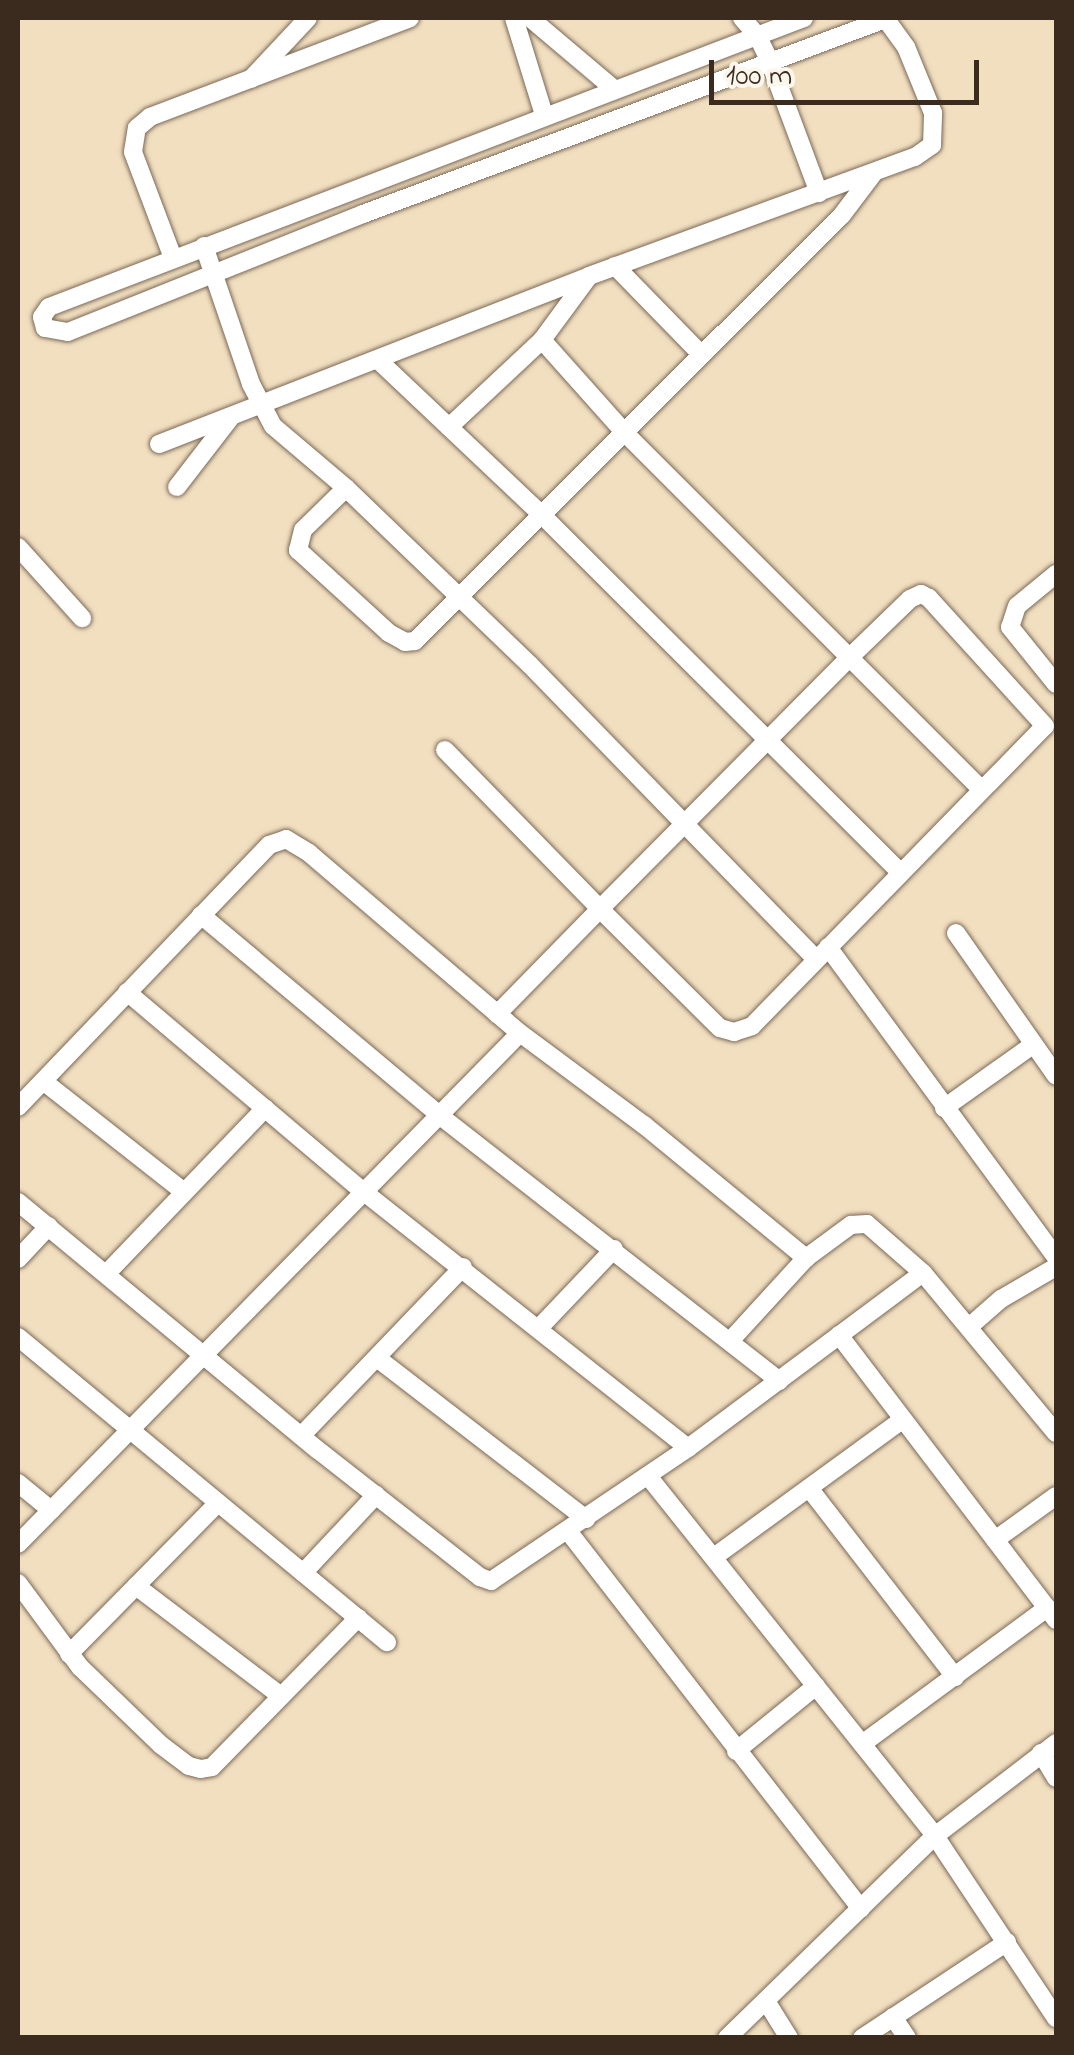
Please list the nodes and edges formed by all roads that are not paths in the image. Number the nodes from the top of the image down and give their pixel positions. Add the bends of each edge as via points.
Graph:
1 (308, 18) edge
2 (358, 18) edge
3 (410, 18) edge
4 (514, 18) edge
5 (530, 18) edge
6 (742, 18) edge
7 (804, 18) edge
8 (886, 18) edge
9 (374, 31) junction
10 (757, 35) junction
11 (770, 62) junction
12 (251, 78) junction
13 (614, 89) junction
14 (544, 115) junction
15 (874, 174) junction
16 (819, 193) junction
17 (204, 246) junction
18 (174, 258) junction
19 (615, 266) junction
20 (213, 274) junction
21 (589, 276) junction
22 (542, 340) junction
23 (701, 354) junction
24 (378, 360) junction
25 (260, 406) junction
26 (231, 417) junction
27 (450, 427) junction
28 (623, 431) junction
29 (160, 444) dead end
30 (177, 486) dead end
31 (346, 488) junction
32 (542, 515) junction
33 (18, 547) edge
34 (1056, 574) edge
35 (460, 598) junction
36 (82, 618) dead end
37 (850, 657) junction
38 (1056, 684) edge
39 (1051, 720) edge
40 (770, 738) junction
41 (445, 750) dead end
42 (980, 788) junction
43 (685, 824) junction
44 (900, 872) junction
45 (600, 909) junction
46 (201, 914) junction
47 (956, 933) dead end
48 (822, 953) junction
49 (127, 992) junction
50 (497, 1014) junction
51 (520, 1033) junction
52 (1034, 1044) junction
53 (1056, 1076) edge
54 (43, 1081) junction
55 (18, 1106) edge
56 (265, 1108) junction
57 (944, 1108) junction
58 (439, 1115) junction
59 (184, 1192) junction
60 (364, 1192) junction
61 (18, 1202) edge
62 (49, 1226) junction
63 (614, 1249) junction
64 (1056, 1256) edge
65 (806, 1258) junction
66 (18, 1259) edge
67 (463, 1266) junction
68 (1056, 1267) edge
69 (108, 1272) junction
70 (923, 1273) junction
71 (970, 1326) junction
72 (539, 1328) junction
73 (838, 1335) junction
74 (18, 1337) edge
75 (730, 1341) junction
76 (204, 1354) junction
77 (377, 1358) junction
78 (780, 1381) junction
79 (902, 1420) junction
80 (130, 1430) junction
81 (1056, 1434) edge
82 (301, 1436) junction
83 (688, 1448) junction
84 (648, 1476) junction
85 (18, 1484) edge
86 (809, 1488) junction
87 (376, 1495) junction
88 (1056, 1496) edge
89 (217, 1504) junction
90 (51, 1510) junction
91 (586, 1518) junction
92 (568, 1531) junction
93 (995, 1540) junction
94 (18, 1544) edge
95 (714, 1557) junction
96 (303, 1574) junction
97 (18, 1582) edge
98 (136, 1586) junction
99 (1052, 1614) edge
100 (358, 1618) junction
101 (387, 1642) dead end
102 (69, 1654) junction
103 (955, 1677) junction
104 (816, 1686) junction
105 (281, 1696) junction
106 (862, 1744) junction
107 (1049, 1748) edge
108 (736, 1751) junction
109 (1056, 1778) edge
110 (935, 1836) junction
111 (861, 1909) junction
112 (1007, 1942) junction
113 (766, 2001) junction
114 (893, 2017) junction
115 (1056, 2018) edge
116 (727, 2038) edge
117 (789, 2038) edge
118 (862, 2038) edge
119 (907, 2038) edge

1 - 12 street
2 - 9 street
3 - 9 street
4 - 14 street
5 - 13 street
6 - 10 street
7 - 10 street
8 - 11 street
8 - 15 street via 906,47 935,131 932,145 915,157
9 - 12 street
10 - 11 street
10 - 13 street
11 - 16 street
11 - 20 street
12 - 18 street via 150,117 133,138
13 - 14 street
14 - 17 street
15 - 16 street
15 - 23 street via 842,215
16 - 19 street
17 - 18 street
17 - 20 street
18 - 20 street via 50,307 42,316 45,328 68,332
19 - 21 street
19 - 23 street
20 - 25 street
21 - 22 street
21 - 24 street
22 - 27 street
22 - 28 street
23 - 28 street
24 - 25 street
24 - 27 street
25 - 26 street
25 - 31 street
26 - 29 street
26 - 30 street
27 - 32 street
28 - 32 street
28 - 37 street
31 - 35 street
31 - 35 street via 303,530 297,540 302,556 405,642 423,636
32 - 35 street
32 - 40 street
33 - 36 street
34 - 38 street via 1016,606 1010,627
35 - 43 street
37 - 39 street via 921,594
37 - 40 street
37 - 42 street
39 - 42 street
40 - 43 street
40 - 44 street
41 - 45 street
42 - 44 street
43 - 45 street
43 - 48 street
44 - 48 street
45 - 48 street via 720,1028 734,1032 752,1026
45 - 50 street
46 - 49 street
46 - 50 street via 270,845 286,839
46 - 58 street
47 - 52 street
48 - 57 street
49 - 54 street
49 - 56 street
50 - 51 street
51 - 58 street
51 - 65 street
52 - 53 street
52 - 57 street
54 - 55 street
54 - 59 street
56 - 59 street
56 - 60 street
57 - 64 street
58 - 60 street
58 - 63 street
59 - 69 street
60 - 67 street
60 - 76 street
61 - 62 street
62 - 66 street
62 - 69 street
63 - 72 street
63 - 75 street
65 - 70 street via 834,1234 867,1224
65 - 75 street
67 - 72 street
67 - 77 street
68 - 71 street via 1000,1298
69 - 76 street
70 - 71 street
70 - 73 street
71 - 81 street
72 - 83 street
73 - 78 street
73 - 79 street
74 - 80 street
75 - 78 street
76 - 80 street
76 - 82 street
77 - 82 street
77 - 91 street
78 - 83 street
79 - 86 street
79 - 93 street
80 - 89 street
80 - 90 street
82 - 87 street
83 - 84 street
84 - 91 street
84 - 95 street
85 - 90 street
86 - 95 street
86 - 103 street
87 - 92 street via 480,1578 491,1580
87 - 96 street
88 - 93 street
89 - 96 street
89 - 98 street
90 - 94 street
91 - 92 street
92 - 108 street
93 - 99 street
95 - 104 street
96 - 100 street
97 - 102 street
98 - 102 street
98 - 105 street
99 - 103 street
100 - 101 street
100 - 105 street
102 - 105 street via 160,1745 201,1770 212,1767
103 - 106 street
104 - 106 street
104 - 108 street
106 - 110 street
107 - 109 street
107 - 110 street
108 - 111 street
110 - 111 street
110 - 112 street
111 - 113 street
112 - 114 street
112 - 115 street
113 - 116 street
113 - 117 street
114 - 118 street
114 - 119 street

